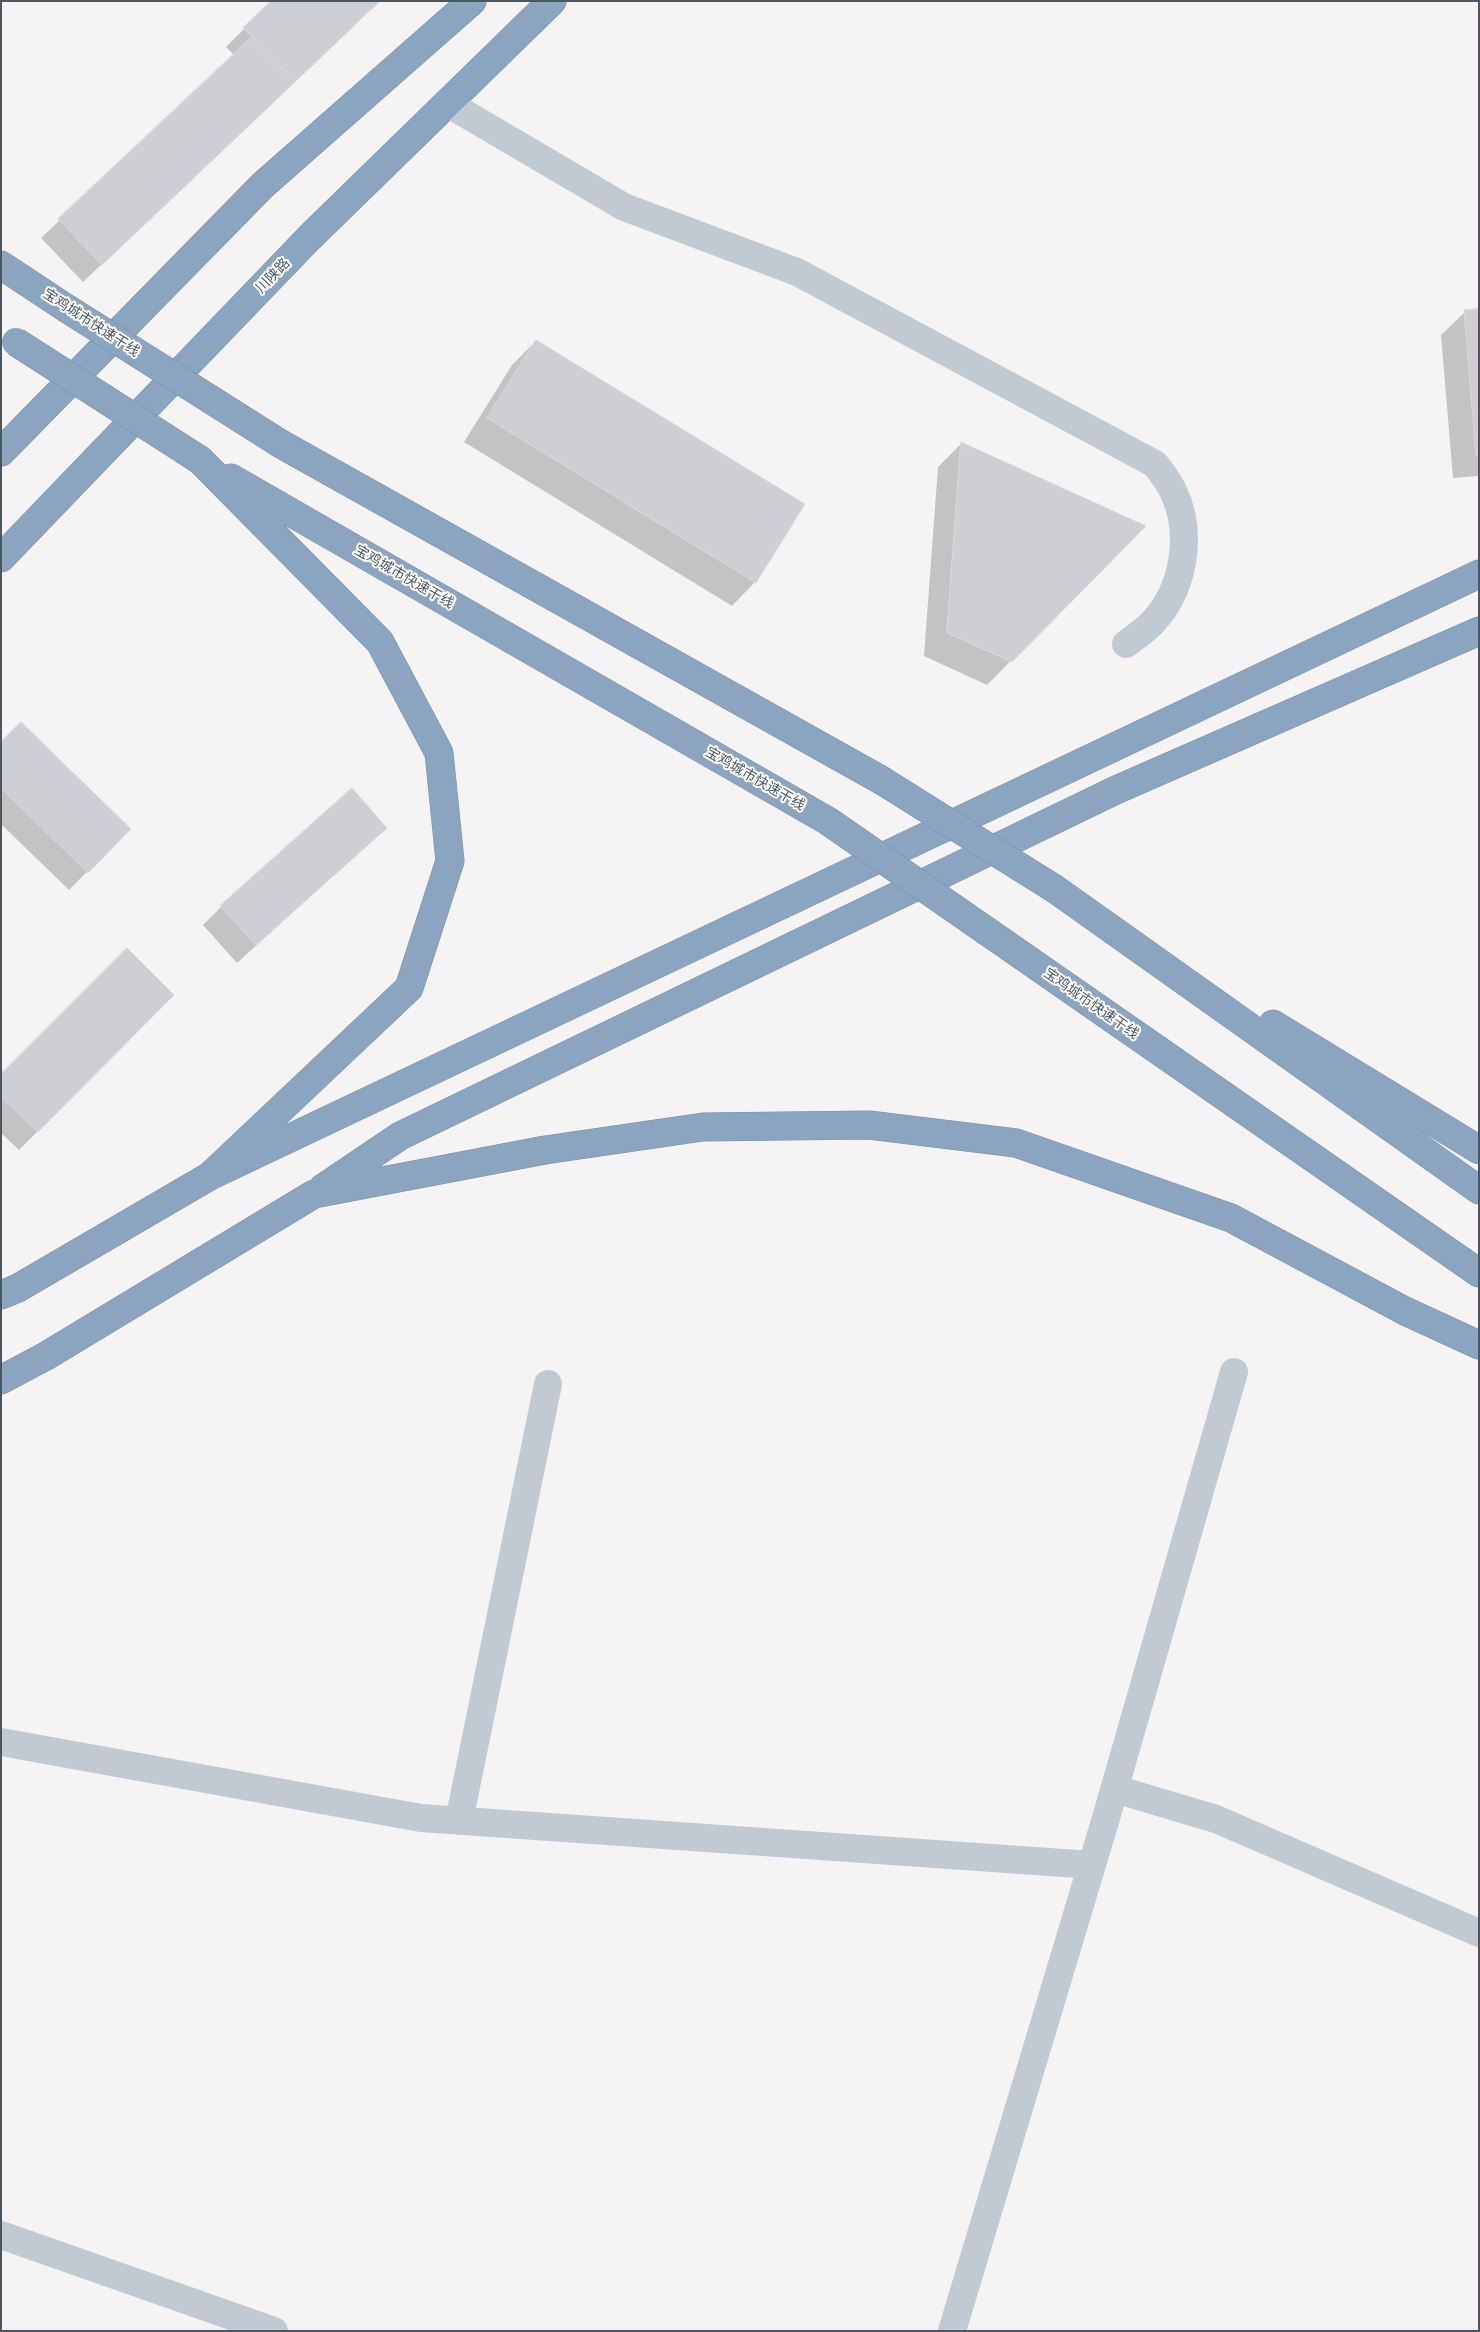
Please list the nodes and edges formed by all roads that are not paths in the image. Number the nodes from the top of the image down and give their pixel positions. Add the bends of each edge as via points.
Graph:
1 (472, 1) edge
2 (552, 1) edge
3 (447, 103) junction
4 (1, 265) edge
5 (9, 337) edge
6 (1, 452) edge
7 (200, 460) junction
8 (1, 558) edge
9 (1479, 574) edge
10 (1479, 631) edge
11 (1126, 644) dead end
12 (1055, 889) junction
13 (1479, 1150) edge
14 (210, 1176) junction
15 (1479, 1190) edge
16 (314, 1194) junction
17 (1479, 1272) edge
18 (1, 1295) edge
19 (1479, 1344) edge
20 (1234, 1372) dead end
21 (1, 1380) edge
22 (548, 1384) dead end
23 (1, 1742) edge
24 (1114, 1789) junction
25 (459, 1821) junction
26 (1092, 1865) junction
27 (1479, 1933) edge
28 (1, 2234) edge
29 (274, 2331) edge
30 (952, 2331) edge

1 - 6 highway via 263,185
2 - 3 highway, 川陕路
3 - 8 highway, 川陕路 via 308,238
3 - 11 street via 624,207 797,272 1156,464 1174,493 1184,526 1183,561 1173,594 1153,622
4 - 12 highway, 宝鸡城市快速干线, bridge via 282,444 881,780
5 - 7 highway, 宝鸡城市快速干线, bridge
7 - 14 highway via 380,642 439,753 450,861 409,988
7 - 17 highway, 宝鸡城市快速干线, bridge via 828,821
9 - 14 highway
10 - 16 highway via 1098,798 400,1136
12 - 13 highway
12 - 15 highway, 宝鸡城市快速干线
14 - 18 highway
16 - 19 highway via 545,1150 703,1127 868,1125 1016,1143 1231,1218 1406,1311
16 - 21 highway
20 - 24 street
22 - 25 street
23 - 25 street via 422,1818
24 - 26 street
24 - 27 street via 1216,1819
25 - 26 street
26 - 30 street
28 - 29 street

